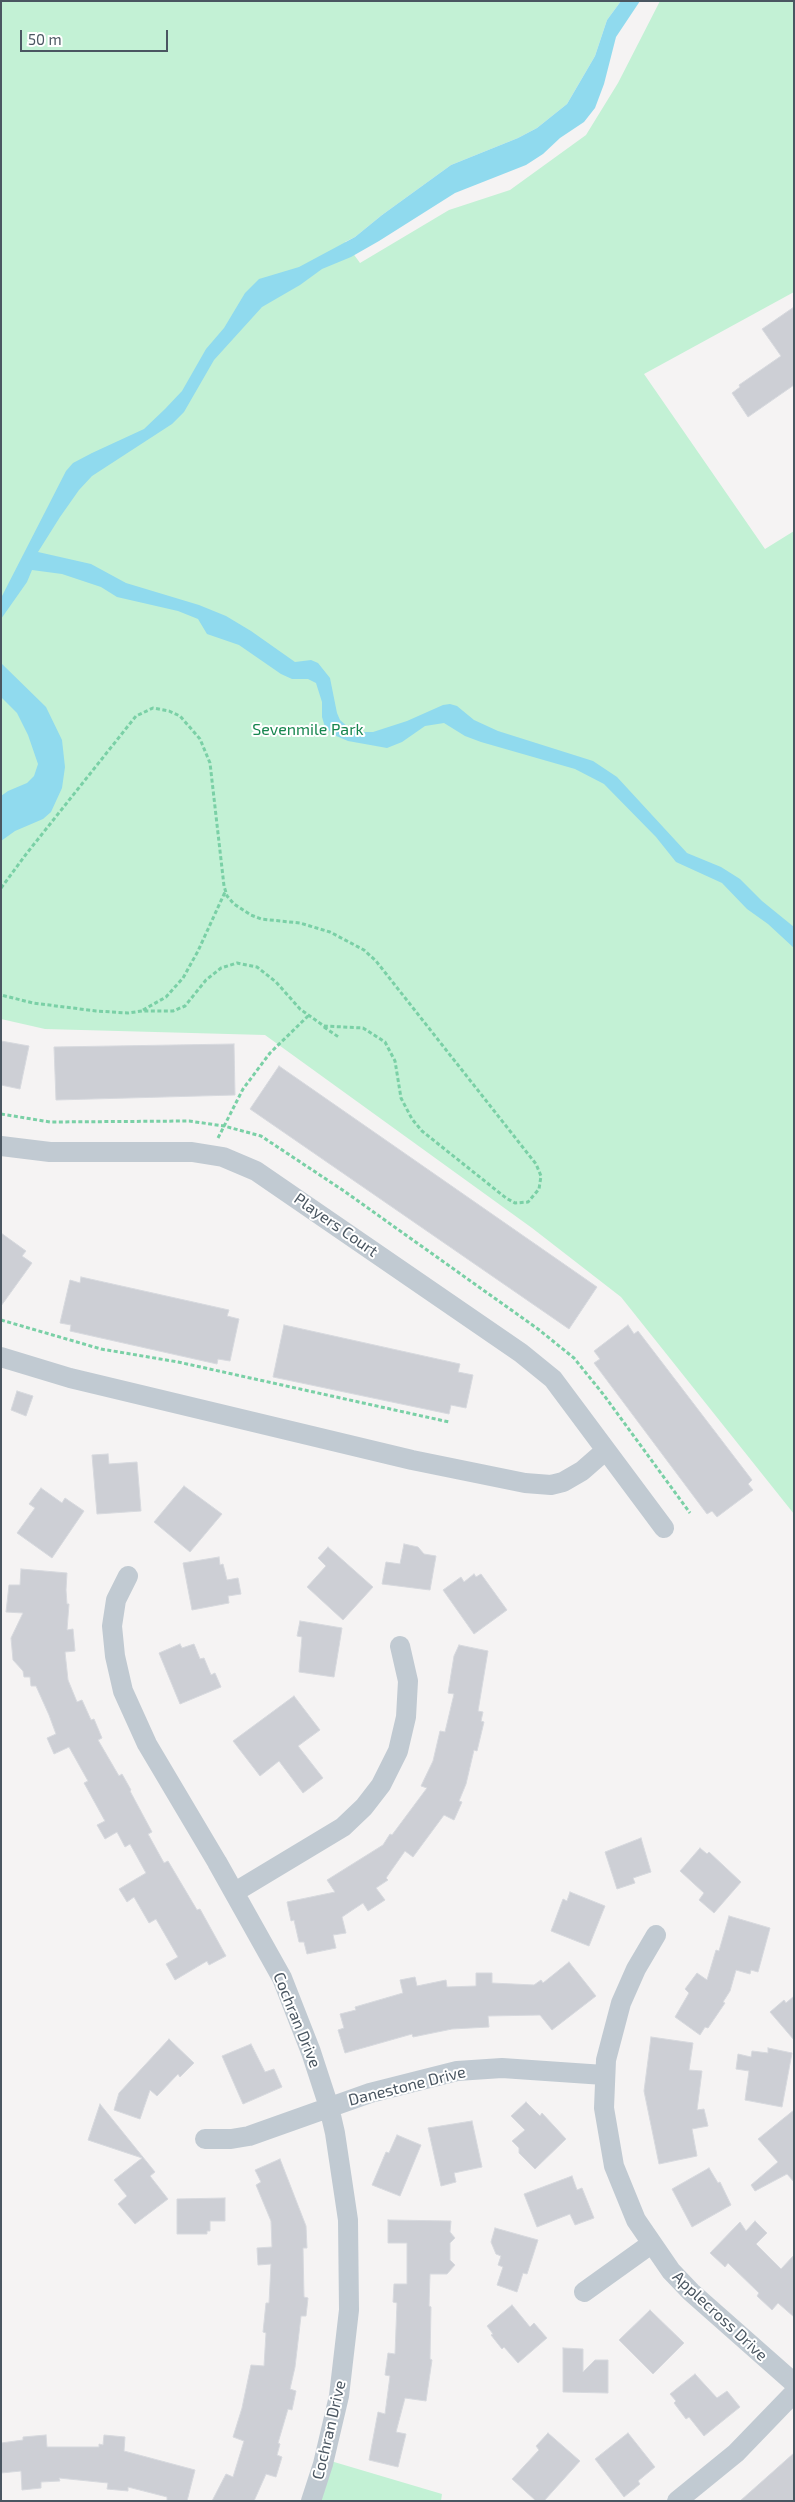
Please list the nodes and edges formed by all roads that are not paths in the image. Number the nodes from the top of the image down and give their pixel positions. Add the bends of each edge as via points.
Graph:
1 (1, 1146) edge
2 (1, 1357) edge
3 (606, 1450) junction
4 (664, 1528) dead end
5 (128, 1576) dead end
6 (400, 1646) dead end
7 (234, 1892) junction
8 (656, 1935) dead end
9 (604, 2075) junction
10 (330, 2107) junction
11 (205, 2139) dead end
12 (651, 2244) junction
13 (584, 2292) dead end
14 (794, 2382) edge
15 (794, 2393) edge
16 (311, 2501) edge
17 (677, 2501) edge

1 - 3 street, Players Court via 50,1152 192,1152 239,1163 277,1184 521,1353 553,1379
2 - 3 street via 70,1378 525,1484 563,1482 582,1471
3 - 4 street, Players Court
5 - 7 street, Cochran Drive via 112,1617 115,1656 123,1691 147,1744
6 - 7 street via 408,1682 406,1717 398,1751 377,1790 343,1827
7 - 10 street, Cochran Drive via 282,1978
8 - 9 street, Applecross Drive via 640,1959 621,2003
9 - 10 street, Danestone Drive via 473,2069 419,2080
9 - 12 street, Applecross Drive via 604,2108 614,2166 636,2220
10 - 11 street, Danestone Drive via 249,2136
10 - 16 street, Cochran Drive via 348,2220 349,2310 339,2396
12 - 13 street
12 - 14 street, Applecross Drive via 691,2292
15 - 17 street via 736,2454

